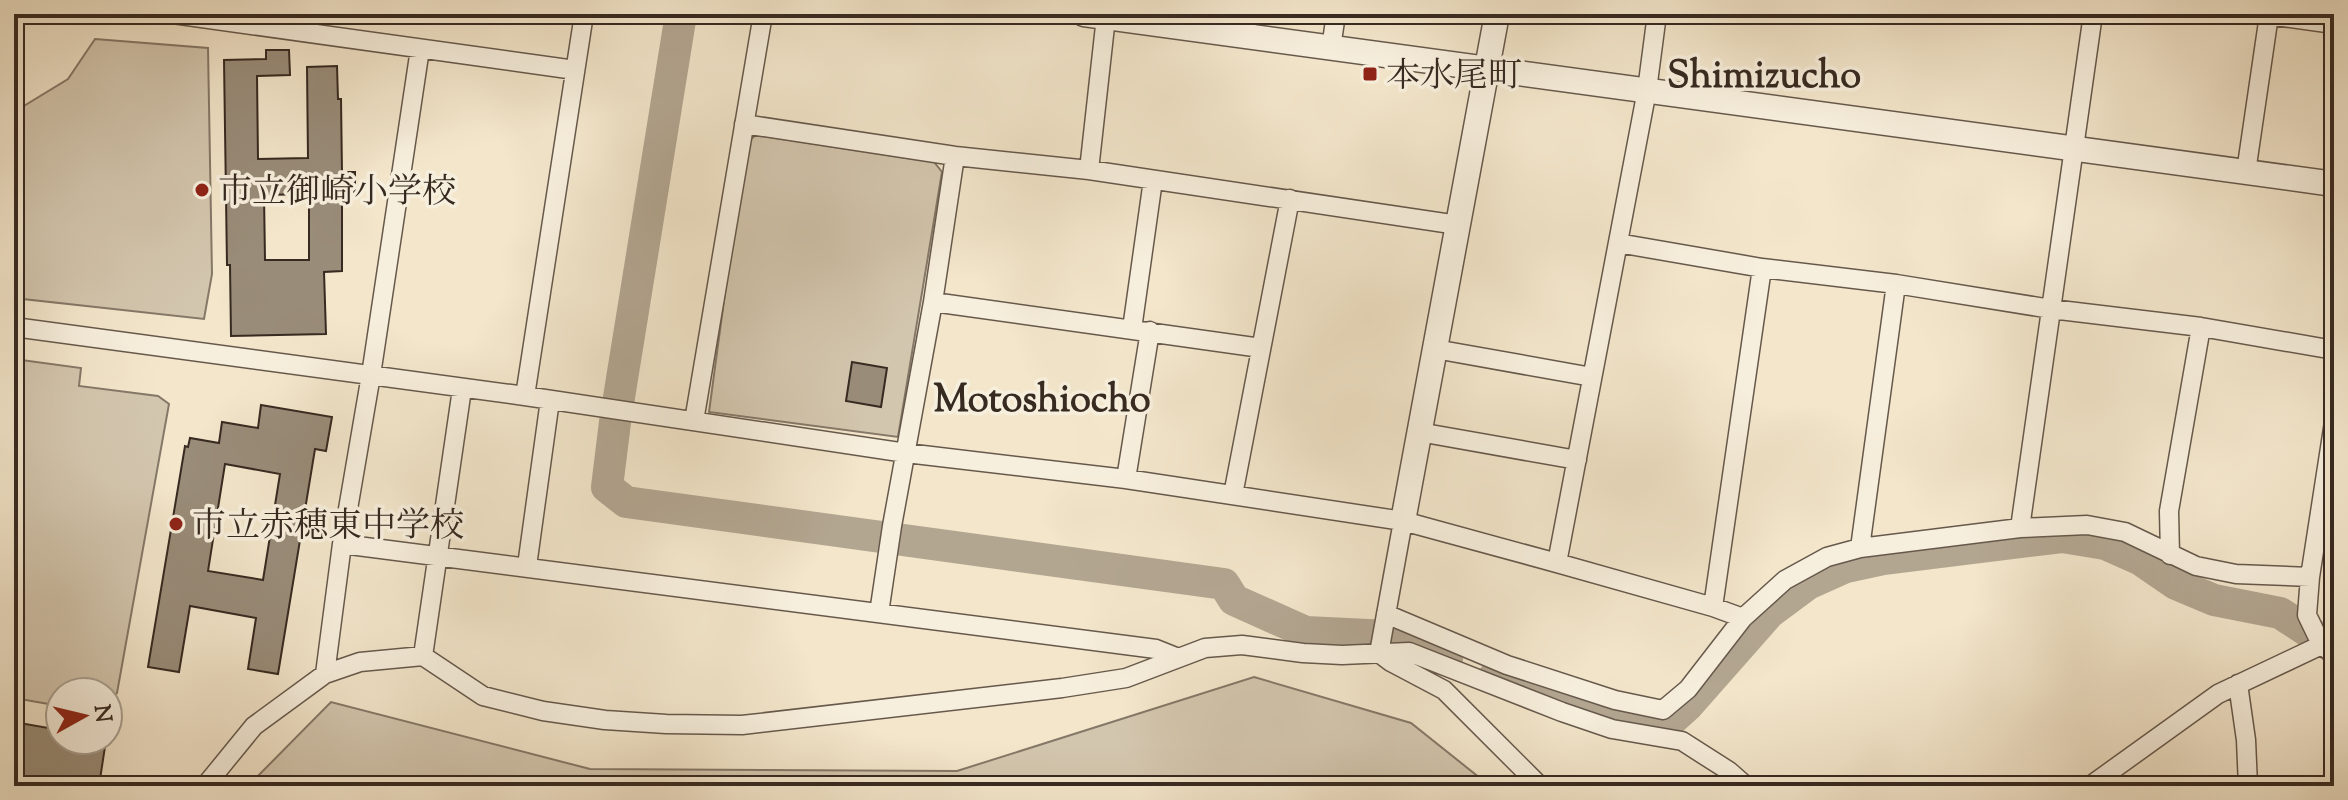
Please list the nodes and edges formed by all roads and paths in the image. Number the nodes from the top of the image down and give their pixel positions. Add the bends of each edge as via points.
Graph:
1 (173, 14) edge
2 (584, 14) edge
3 (763, 14) edge
4 (1336, 14) edge
5 (1497, 14) edge
6 (1657, 14) edge
7 (2093, 14) edge
8 (2272, 15) edge
9 (1095, 16) edge
10 (1162, 19) edge
11 (2334, 24) edge
12 (1246, 25) edge
13 (1331, 48) junction
14 (420, 49) junction
15 (1487, 69) junction
16 (575, 70) junction
17 (1647, 90) junction
18 (744, 124) junction
19 (2074, 148) junction
20 (955, 156) junction
21 (1089, 170) junction
22 (2246, 172) junction
23 (1153, 180) junction
24 (2334, 184) edge
25 (1290, 199) junction
26 (1458, 225) junction
27 (1618, 243) junction
28 (1762, 268) junction
29 (1896, 284) junction
30 (933, 302) junction
31 (2051, 309) junction
32 (14, 327) edge
33 (2201, 327) junction
34 (1141, 330) junction
35 (1261, 348) junction
36 (1435, 349) junction
37 (2334, 350) edge
38 (371, 375) junction
39 (1592, 377) junction
40 (462, 389) junction
41 (525, 396) junction
42 (550, 400) junction
43 (694, 421) junction
44 (2334, 422) edge
45 (1419, 432) junction
46 (906, 453) junction
47 (1577, 460) junction
48 (1126, 479) junction
49 (1233, 495) junction
50 (1403, 521) junction
51 (2020, 528) junction
52 (342, 544) junction
53 (1860, 548) junction
54 (2170, 555) junction
55 (439, 557) junction
56 (1557, 563) junction
57 (527, 566) junction
58 (2310, 577) junction
59 (1713, 607) junction
60 (879, 613) junction
61 (1386, 614) junction
62 (1743, 618) junction
63 (2330, 646) edge
64 (1379, 653) junction
65 (423, 656) junction
66 (1176, 657) junction
67 (325, 674) junction
68 (2238, 684) junction
69 (2094, 785) edge
70 (205, 786) edge
71 (1540, 786) edge
72 (1746, 786) edge
73 (2248, 786) edge

1 - 14 street
2 - 16 street
3 - 18 street
4 - 13 street
5 - 15 street
6 - 17 street
7 - 19 street
8 - 11 street
8 - 22 street
9 - 10 street
9 - 21 street
10 - 12 street
12 - 13 street
13 - 15 street
14 - 16 street
14 - 38 street
15 - 17 street
15 - 26 street
16 - 41 street
17 - 19 street
17 - 27 street
18 - 20 street
18 - 43 street
19 - 22 street
19 - 31 street
20 - 21 street
20 - 30 street
21 - 23 street
22 - 24 street
23 - 25 street
23 - 34 street
25 - 26 street
25 - 35 street
26 - 36 street
27 - 28 street
27 - 39 street
28 - 29 street
28 - 59 street
29 - 31 street
29 - 53 street
30 - 34 street
30 - 46 street
31 - 33 street
31 - 51 street
32 - 38 street
33 - 37 street
33 - 54 street via 2169,511
34 - 35 street
34 - 48 street
35 - 49 street
36 - 39 street
36 - 45 street
38 - 40 street
38 - 52 street
39 - 47 street
40 - 41 street
40 - 55 street
41 - 42 street
42 - 43 street
42 - 57 street
43 - 46 street
44 - 58 street
45 - 47 street
45 - 50 street
46 - 48 street
46 - 60 street
47 - 56 street
48 - 49 street
49 - 50 street
50 - 56 street
50 - 61 street
51 - 53 street
51 - 54 street via 2110,528
52 - 55 street
52 - 67 street
53 - 62 street via 1827,557 1785,580
54 - 58 street via 2236,574
55 - 57 street
55 - 65 street
56 - 59 street
57 - 60 street
58 - 63 street via 2307,615
59 - 62 street
60 - 66 street via 1156,649
61 - 62 street via 1507,665 1663,710 1688,689
61 - 64 street
63 - 68 street
64 - 66 street via 1303,653 1242,645
64 - 71 street via 1444,690
64 - 72 street via 1409,652 1612,729 1682,741
65 - 66 street via 483,696 525,707 605,720 712,725 1062,688 1126,678
65 - 67 street via 360,662
67 - 70 street via 254,726
68 - 69 street
68 - 73 street

